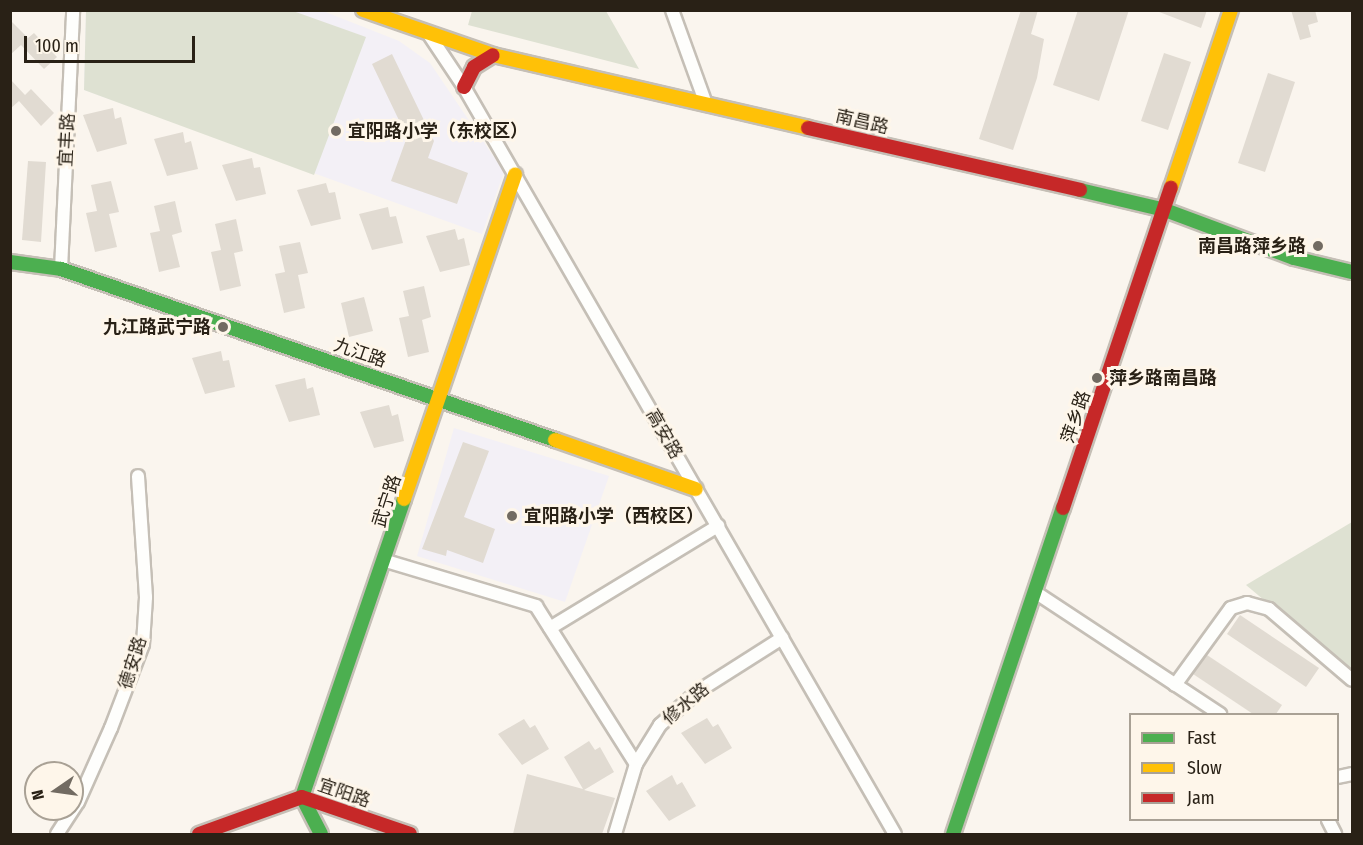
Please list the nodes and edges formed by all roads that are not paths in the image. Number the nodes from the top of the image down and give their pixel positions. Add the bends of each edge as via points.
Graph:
1 (73, 10) edge
2 (363, 10) edge
3 (672, 10) edge
4 (1231, 10) edge
5 (430, 36) junction
6 (494, 55) junction
7 (464, 87) junction
8 (706, 104) junction
9 (515, 174) junction
10 (1165, 210) junction
11 (10, 262) edge
12 (61, 269) junction
13 (1353, 272) edge
14 (439, 399) junction
15 (138, 476) dead end
16 (696, 489) junction
17 (718, 526) junction
18 (386, 561) junction
19 (1035, 592) junction
20 (550, 628) junction
21 (782, 638) junction
22 (1353, 680) edge
23 (1175, 685) junction
24 (1218, 713) edge
25 (636, 764) junction
26 (302, 797) junction
27 (57, 834) edge
28 (199, 834) edge
29 (321, 834) edge
30 (410, 834) edge
31 (615, 834) edge
32 (896, 834) edge
33 (953, 834) edge

1 - 12 street, 宜丰路
2 - 5 main road, 南昌路
3 - 8 street
4 - 10 main road, 萍乡路
5 - 6 main road, 南昌路
5 - 7 street, 高安路
6 - 7 main road via 474,67
6 - 8 main road, 南昌路
7 - 9 street, 高安路
8 - 10 main road, 南昌路
9 - 14 main road, 武宁路
9 - 16 street, 高安路
10 - 13 main road, 南昌路 via 1294,258
10 - 19 main road, 萍乡路
11 - 12 main road, 九江路
12 - 14 main road, 九江路
14 - 16 main road, 九江路
14 - 18 main road, 武宁路
15 - 27 street, 德安路 via 146,597 143,644 97,760
16 - 17 street, 高安路
17 - 20 street
17 - 21 street, 高安路
18 - 20 street via 536,606
18 - 26 main road, 武宁路
19 - 23 street
19 - 33 main road, 萍乡路
20 - 25 street
21 - 25 street, 修水路 via 697,692 660,725
21 - 32 street, 高安路
22 - 23 street via 1269,609 1247,603 1232,608
23 - 24 street
25 - 31 street, 修水路
26 - 28 main road, 宜阳路
26 - 29 main road
26 - 30 main road, 宜阳路

